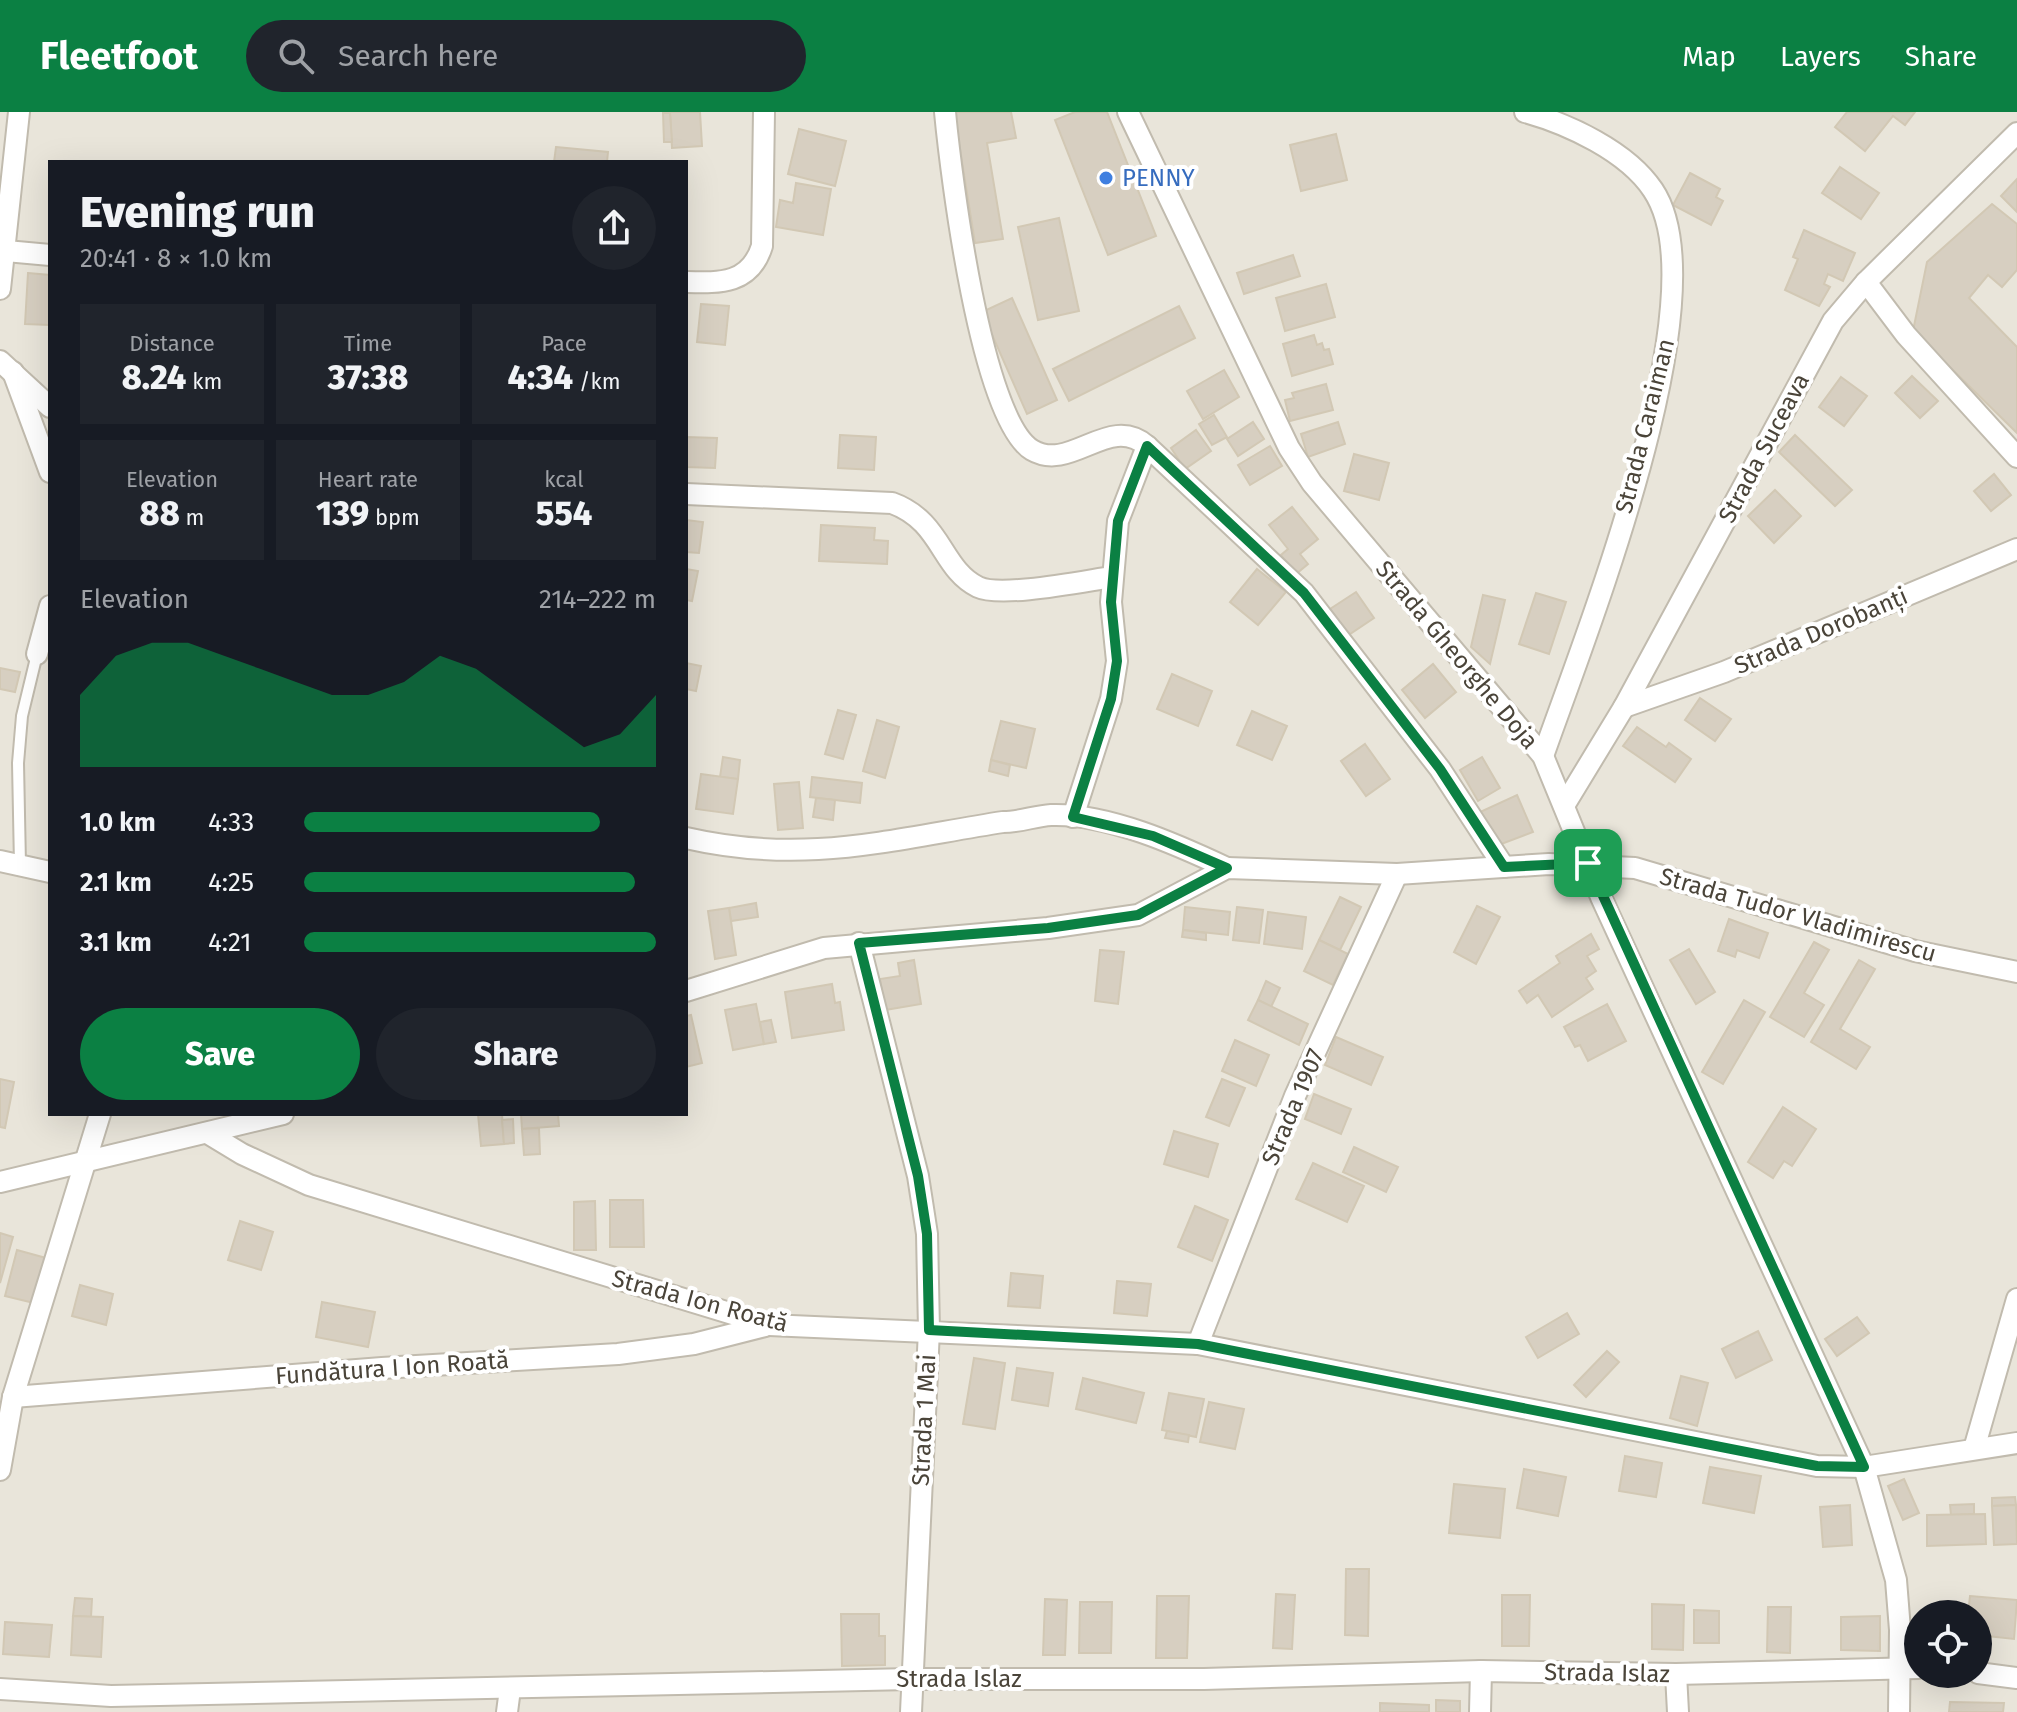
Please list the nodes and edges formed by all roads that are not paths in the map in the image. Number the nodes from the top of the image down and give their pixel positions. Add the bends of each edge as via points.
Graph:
1 (19, 112) edge
2 (764, 112) edge
3 (945, 112) edge
4 (1128, 112) edge
5 (1525, 112) edge
6 (2017, 133) edge
7 (6, 251) junction
8 (48, 255) edge
9 (688, 282) edge
10 (1866, 282) junction
11 (0, 289) edge
12 (6, 367) edge
13 (48, 405) edge
14 (1147, 446) junction
15 (2017, 457) edge
16 (48, 467) edge
17 (688, 494) edge
18 (2017, 549) edge
19 (1112, 577) junction
20 (48, 613) edge
21 (37, 654) joint
22 (1624, 707) junction
23 (1543, 756) junction
24 (1565, 804) junction
25 (1073, 817) junction
26 (688, 838) edge
27 (10, 863) edge
28 (1588, 863) junction
29 (1504, 867) junction
30 (1227, 868) junction
31 (48, 872) edge
32 (1397, 874) junction
33 (859, 943) junction
34 (2017, 972) edge
35 (688, 990) edge
36 (99, 1116) edge
37 (276, 1116) edge
38 (209, 1134) junction
39 (84, 1160) junction
40 (0, 1182) edge
41 (2017, 1299) edge
42 (769, 1325) junction
43 (929, 1330) junction
44 (1198, 1344) junction
45 (13, 1397) junction
46 (2017, 1443) edge
47 (1974, 1449) junction
48 (1864, 1467) junction
49 (0, 1470) edge
50 (1904, 1649) edge
51 (1904, 1668) edge
52 (1481, 1671) junction
53 (1676, 1674) junction
54 (1992, 1675) edge
55 (2017, 1678) edge
56 (911, 1679) junction
57 (1904, 1688) edge
58 (0, 1689) edge
59 (510, 1689) junction
60 (507, 1712) edge
61 (911, 1712) edge
62 (1480, 1712) edge
63 (1678, 1712) edge
64 (1899, 1712) edge

1 - 7 street
2 - 9 street via 762,246 757,260 737,279
3 - 14 street via 985,351 1019,439 1034,452 1051,454 1065,454 1109,436 1138,438
4 - 23 street, Strada Gheorghe Doja via 1289,448
5 - 23 street, Strada Caraiman via 1595,142 1629,165 1654,191 1668,232 1673,272 1665,354 1649,433
6 - 10 street, Strada Suceava
7 - 8 street
7 - 11 street
10 - 15 street via 1906,335
10 - 22 street, Strada Suceava via 1833,321
12 - 13 street
12 - 16 street
14 - 19 street via 1118,521
14 - 29 street via 1304,593 1440,769
17 - 19 street via 892,503 913,511 961,573 980,588 999,591
18 - 22 street, Strada Dorobanți via 1724,672
19 - 25 street via 1117,661 1111,699
20 - 21 street
21 - 27 lane via 22,716
22 - 24 street, Strada Suceava
23 - 24 street, Strada Gheorghe Doja
24 - 28 street, Strada Gheorghe Doja
25 - 26 street via 1049,815 798,852
25 - 30 street via 1153,836
27 - 31 street
28 - 29 street, Strada Tudor Vladimirescu
28 - 34 street, Strada Tudor Vladimirescu via 1635,868 1915,951
28 - 48 street, Strada Gheorghe Doja
29 - 32 street, Strada Tudor Vladimirescu
30 - 32 street, Strada Tudor Vladimirescu
30 - 33 street, Strada Tudor Vladimirescu via 1138,915
32 - 44 street, Strada 1907 via 1295,1096
33 - 35 street, Strada Tudor Vladimirescu via 779,959
33 - 43 street, Strada 1 Mai via 918,1176 927,1234
36 - 39 street
37 - 38 street
38 - 39 street
38 - 42 street, Strada Ion Roată via 309,1185
39 - 40 street
39 - 45 street
41 - 47 street
42 - 43 street, Strada Ion Roată
42 - 45 street, Fundătura I Ion Roată via 694,1344 618,1354
43 - 44 street, Strada Ion Roată
43 - 56 street, Strada 1 Mai
44 - 48 street, Strada Ion Roată via 1817,1466
45 - 49 street
46 - 47 street, Strada Ion Roată
47 - 48 street, Strada Ion Roată
48 - 50 street, Strada Gheorghe Doja via 1896,1580
51 - 53 street, Strada Islaz
52 - 53 street, Strada Islaz
52 - 56 street, Strada Islaz via 1204,1679
52 - 62 street
53 - 63 street
54 - 55 street
56 - 59 street, Strada Islaz
56 - 61 street, Strada 1 Mai
57 - 64 street, Strada Gheorghe Doja
58 - 59 street, Strada Islaz via 83,1696
59 - 60 street

